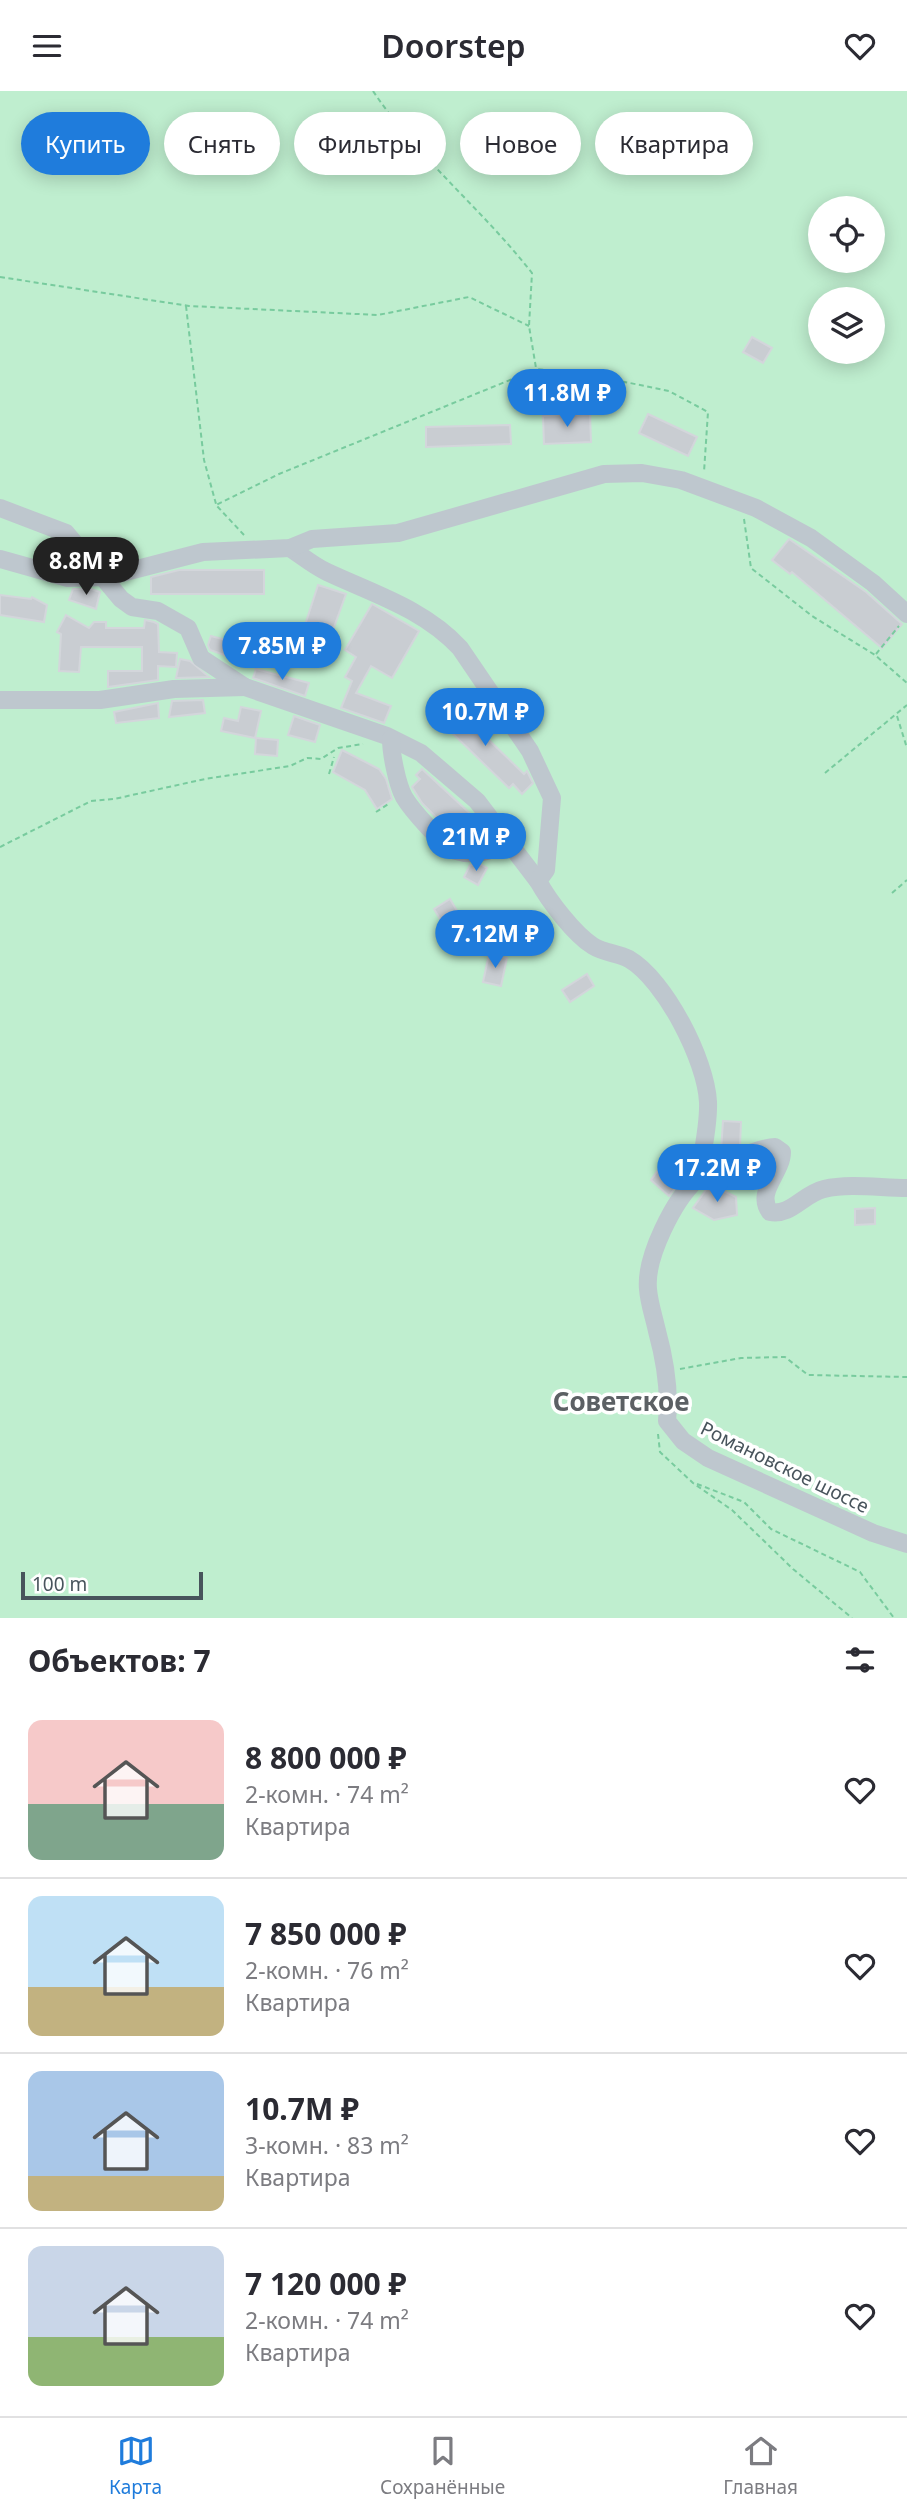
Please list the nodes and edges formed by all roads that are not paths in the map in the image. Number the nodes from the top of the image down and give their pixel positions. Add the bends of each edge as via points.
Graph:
1 (0, 508) edge
2 (290, 548) junction
3 (0, 559) edge
4 (106, 577) junction
5 (903, 621) edge
6 (245, 687) junction
7 (0, 700) edge
8 (389, 738) junction
9 (508, 843) junction
10 (538, 881) junction
11 (699, 1176) junction
12 (907, 1188) edge
13 (907, 1543) edge

1 - 4 street via 66,533
2 - 4 street via 202,552
2 - 5 street via 312,539 398,533 604,474 642,473 681,480 742,501 811,538 873,583
2 - 10 street via 325,571 430,621 460,648 530,751 552,798 547,870
3 - 4 street via 68,578
4 - 6 street via 132,607 158,611 188,628 201,658
6 - 7 street via 174,689 100,700
6 - 8 street
8 - 9 street via 448,773 477,801
8 - 9 street via 403,796 442,840 456,851 487,852
9 - 10 street
10 - 11 street via 550,903 593,946 628,958 653,979 680,1021 706,1080 708,1104
11 - 12 street via 750,1152 775,1147 782,1157 766,1193 770,1212 786,1212 824,1189
11 - 13 street, Романовское шоссе via 681,1198 649,1271 651,1310 669,1398 667,1421 683,1441 708,1458 873,1533

